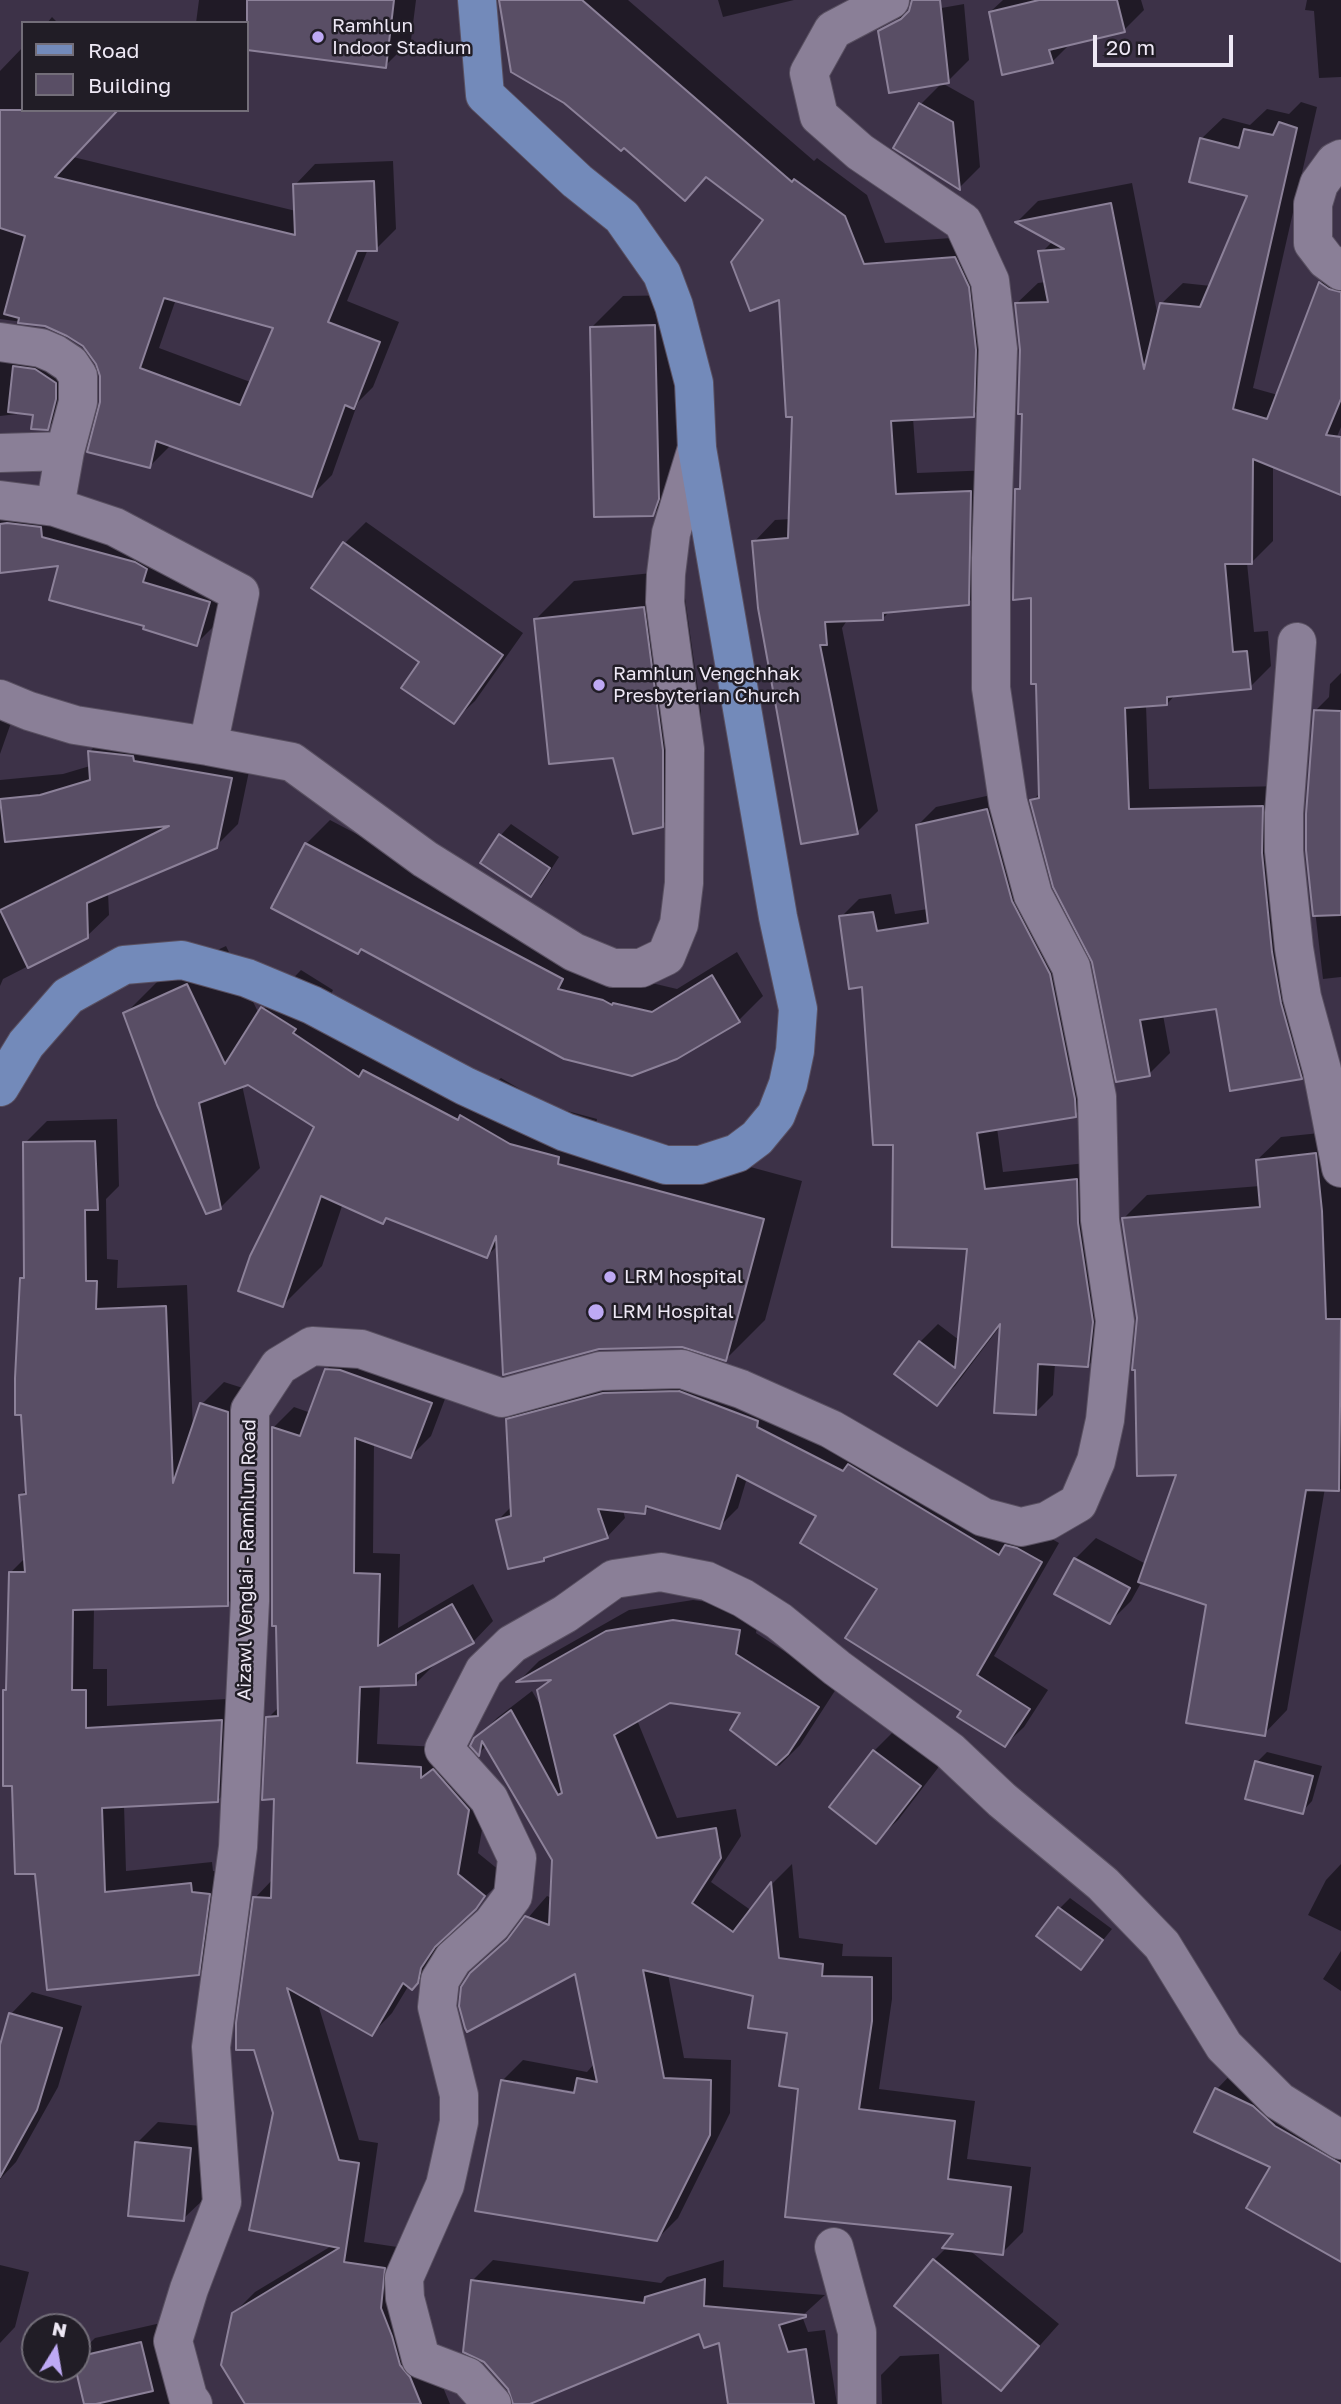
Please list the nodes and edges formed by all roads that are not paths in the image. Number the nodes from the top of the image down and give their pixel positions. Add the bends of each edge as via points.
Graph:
1 (477, 0) edge
2 (891, 0) edge
3 (1341, 159) edge
4 (1341, 271) edge
5 (0, 342) edge
6 (697, 448) junction
7 (65, 451) junction
8 (0, 453) edge
9 (0, 500) edge
10 (55, 508) junction
11 (1297, 642) dead end
12 (0, 699) edge
13 (208, 746) junction
14 (0, 1087) edge
15 (1341, 1168) edge
16 (1341, 2140) edge
17 (834, 2247) dead end
18 (193, 2404) edge
19 (492, 2404) edge
20 (857, 2404) edge

1 - 6 main road via 485,95 622,217 662,274 694,383
2 - 18 street, Aizawl Venglai - Ramhlun Road via 833,30 809,73 819,116 860,152 963,222 990,281 998,349 991,688 1008,802 1033,895 1071,967 1097,1097 1100,1220 1115,1321 1096,1461 1078,1503 1047,1521 1021,1527 983,1517 831,1429 682,1369 600,1371 502,1398 361,1349 312,1346 279,1366 250,1410 250,1601 238,1847 211,2046 222,2202 173,2341
3 - 4 street via 1319,184 1313,243
5 - 7 street via 55,354 78,376 78,402
6 - 13 street via 671,533 666,574 665,601 685,762 684,883 679,924 666,956 641,968 613,968 574,952 425,859 292,762
6 - 14 main road via 798,1009 788,1084 776,1115 757,1138 737,1153 701,1165 666,1165 565,1132 466,1086 312,1004 247,978 182,960 124,965 68,996 26,1044
7 - 8 street
7 - 10 street
9 - 10 street
10 - 13 street via 115,527 240,593
11 - 15 street via 1284,851 1302,997
12 - 13 street via 75,725
16 - 19 street via 1279,2101 1224,2046 1162,1945 1103,1884 950,1751 779,1620 743,1598 707,1581 661,1572 614,1579 512,1644 484,1671 444,1749 489,1799 517,1858 513,1896 492,1924 453,1959 440,1980 437,2007 459,2095 458,2122 445,2185 404,2278 405,2298 421,2358 468,2377
17 - 20 street via 857,2332

